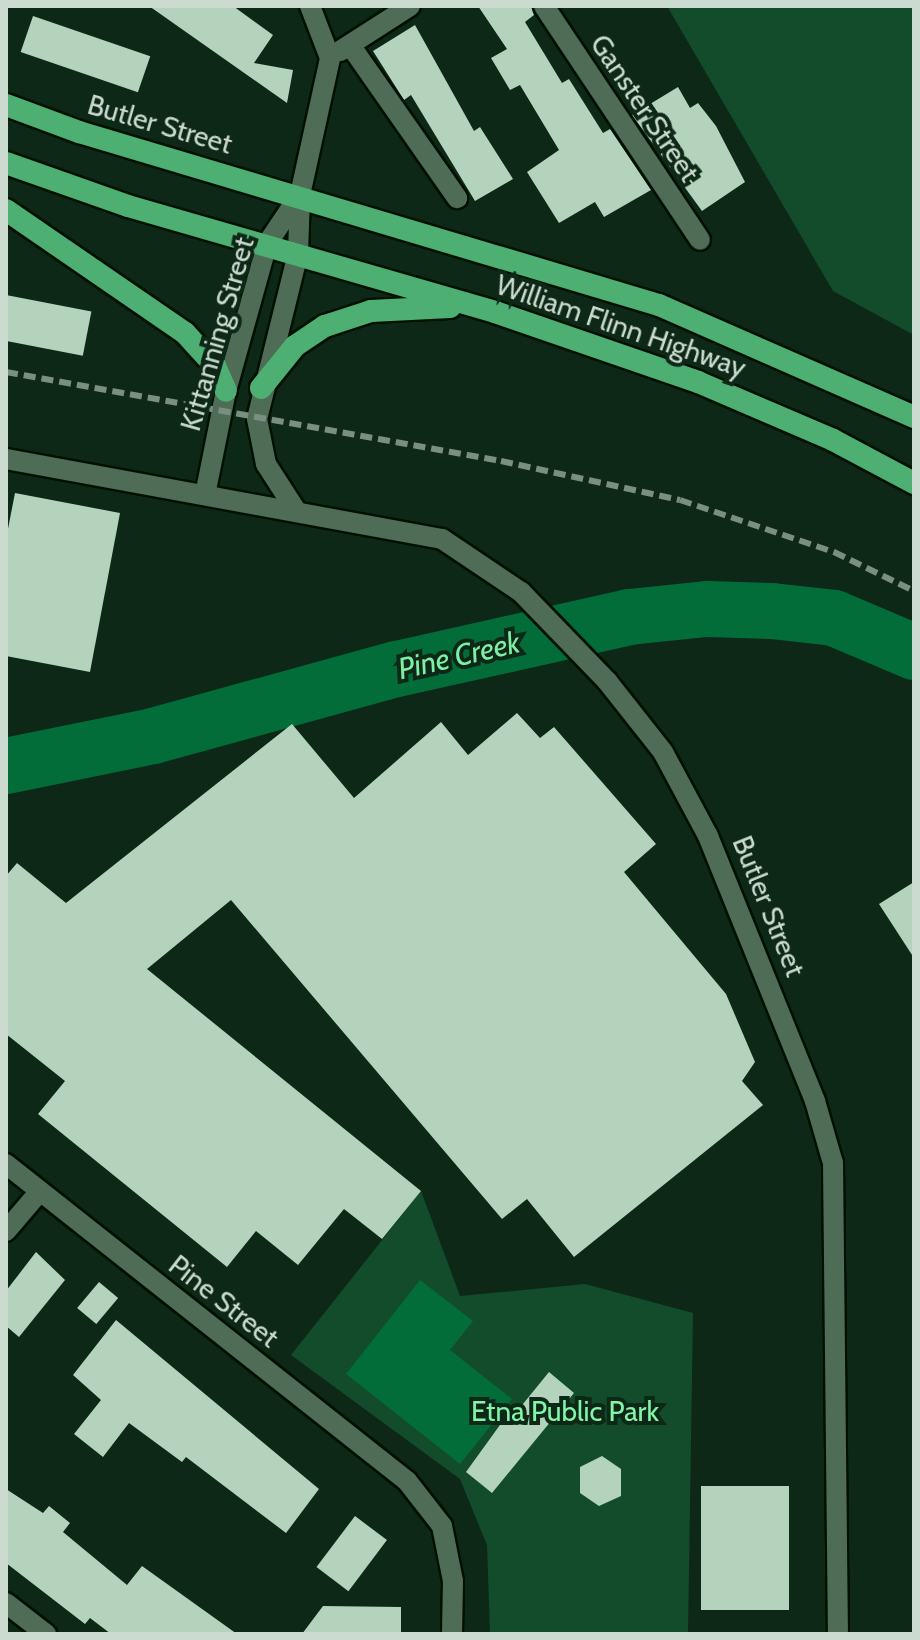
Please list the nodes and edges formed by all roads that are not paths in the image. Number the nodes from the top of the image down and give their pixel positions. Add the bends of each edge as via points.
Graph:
1 (310, 6) edge
2 (410, 6) edge
3 (544, 6) edge
4 (350, 45) junction
5 (330, 58) junction
6 (6, 105) edge
7 (6, 163) edge
8 (300, 195) junction
9 (457, 198) dead end
10 (6, 210) edge
11 (700, 240) dead end
12 (267, 244) junction
13 (298, 253) junction
14 (495, 312) junction
15 (261, 388) junction
16 (226, 391) junction
17 (914, 417) edge
18 (6, 459) edge
19 (914, 483) edge
20 (205, 495) junction
21 (295, 509) junction
22 (6, 1164) edge
23 (40, 1191) junction
24 (6, 1231) edge
25 (6, 1603) edge
26 (46, 1634) edge
27 (452, 1634) edge
28 (838, 1634) edge

1 - 5 street
2 - 4 street
3 - 11 street, Ganster Street
4 - 5 street
4 - 9 street
5 - 8 street, Kittanning Street
6 - 8 highway, Butler Street via 79,132
7 - 12 highway
8 - 12 street, Kittanning Street
8 - 13 street, Kittanning Street
8 - 17 highway, William Flinn Highway via 659,305 814,368
10 - 16 highway via 185,333 215,366
12 - 13 highway
12 - 16 street, Kittanning Street
13 - 14 highway, William Flinn Highway
13 - 15 street, Kittanning Street
14 - 15 highway via 426,306 352,316 295,346
14 - 19 highway, William Flinn Highway via 698,382 833,440
15 - 21 street, Kittanning Street via 262,453
16 - 20 street, Kittanning Street
18 - 20 street, Butler Street
20 - 21 street, Butler Street
21 - 28 street, Butler Street via 442,539 521,592 603,678 663,752 703,824 830,1146 838,1230
22 - 23 street, Pine Street
23 - 24 street
23 - 27 street, Pine Street via 407,1481 442,1526 453,1581
25 - 26 street

